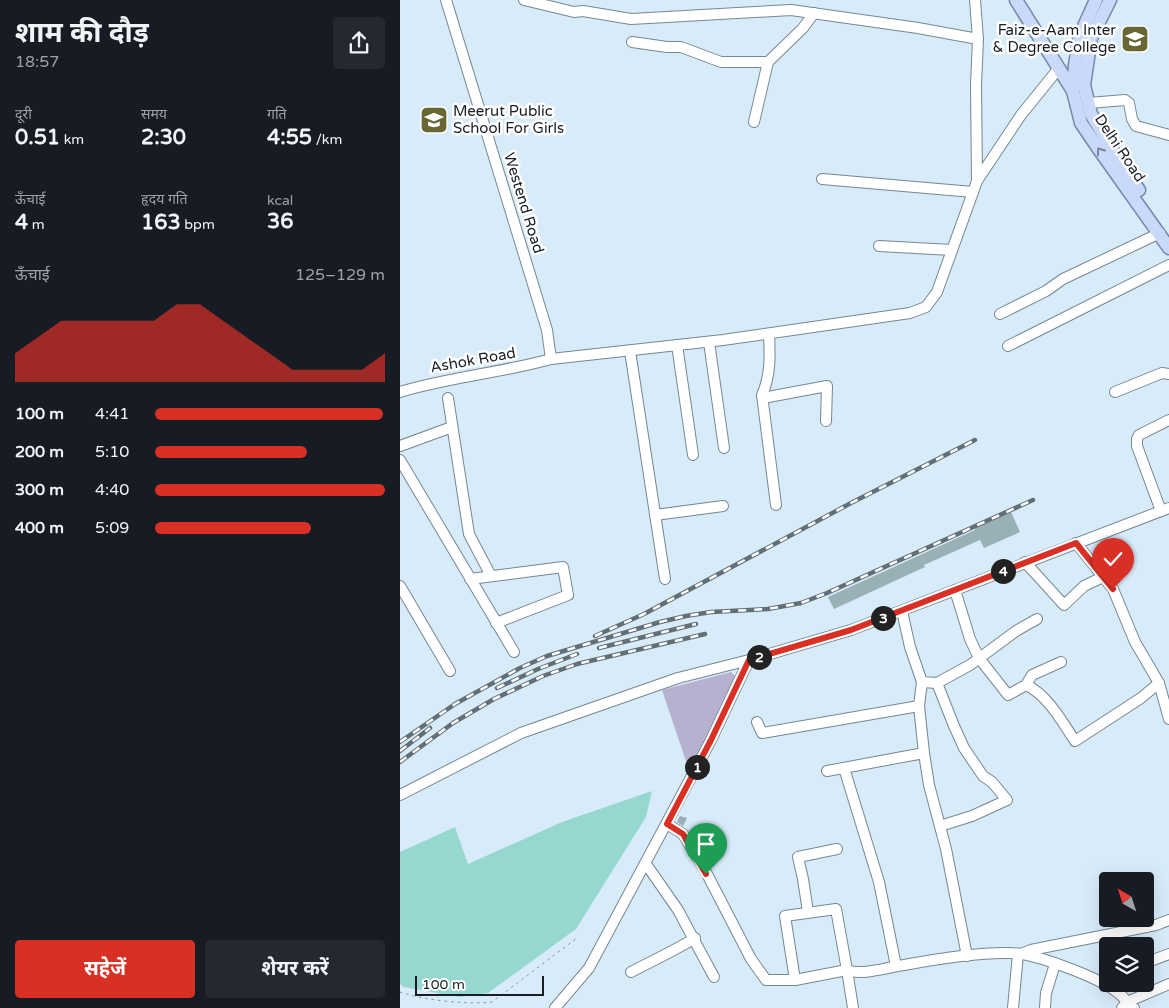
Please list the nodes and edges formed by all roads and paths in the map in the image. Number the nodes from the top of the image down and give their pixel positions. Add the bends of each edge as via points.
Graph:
1 (524, 0) edge
2 (975, 0) edge
3 (1016, 0) edge
4 (1096, 0) edge
5 (1110, 0) edge
6 (448, 1) edge
7 (814, 13) junction
8 (978, 39) junction
9 (632, 42) dead end
10 (768, 62) junction
11 (1059, 68) junction
12 (1078, 88) junction
13 (1088, 103) junction
14 (754, 122) dead end
15 (1169, 135) edge
16 (822, 179) dead end
17 (977, 181) junction
18 (973, 192) junction
19 (1164, 233) edge
20 (879, 246) dead end
21 (1169, 248) edge
22 (952, 250) junction
23 (1169, 265) edge
24 (1000, 314) dead end
25 (769, 334) junction
26 (709, 342) junction
27 (677, 345) junction
28 (1008, 346) dead end
29 (630, 350) junction
30 (551, 360) junction
31 (1169, 374) edge
32 (400, 392) edge
33 (1114, 392) dead end
34 (448, 398) dead end
35 (763, 398) junction
36 (1169, 420) edge
37 (826, 421) dead end
38 (452, 427) junction
39 (400, 446) edge
40 (724, 448) dead end
41 (693, 455) dead end
42 (400, 460) edge
43 (776, 505) dead end
44 (723, 506) dead end
45 (1165, 509) edge
46 (655, 515) junction
47 (1076, 543) junction
48 (1025, 562) junction
49 (491, 576) junction
50 (1103, 577) junction
51 (470, 578) junction
52 (665, 579) dead end
53 (400, 586) edge
54 (955, 590) junction
55 (902, 611) junction
56 (1037, 618) dead end
57 (496, 623) junction
58 (514, 652) dead end
59 (979, 658) junction
60 (749, 660) junction
61 (1061, 662) dead end
62 (450, 671) dead end
63 (922, 682) junction
64 (937, 682) junction
65 (1159, 682) junction
66 (1026, 685) junction
67 (918, 706) junction
68 (1169, 720) edge
69 (757, 722) dead end
70 (924, 753) junction
71 (844, 768) junction
72 (828, 772) dead end
73 (400, 795) edge
74 (667, 824) junction
75 (940, 826) junction
76 (837, 849) dead end
77 (646, 864) junction
78 (808, 912) junction
79 (1169, 920) edge
80 (577, 938) dead end
81 (694, 938) junction
82 (1019, 954) junction
83 (1169, 954) edge
84 (967, 956) junction
85 (1154, 960) edge
86 (1055, 964) junction
87 (896, 966) junction
88 (847, 970) junction
89 (631, 972) dead end
90 (714, 977) dead end
91 (1099, 978) edge
92 (795, 980) junction
93 (1169, 984) edge
94 (400, 992) edge
95 (1117, 992) edge
96 (1128, 1006) edge
97 (555, 1008) edge
98 (853, 1008) edge
99 (1013, 1008) edge
100 (1045, 1008) edge

1 - 7 street via 574,12 631,19 791,10
2 - 8 street
3 - 11 main road
4 - 12 main road, Delhi Road via 1080,35 1075,65
5 - 12 main road via 1091,38
6 - 30 street, Westend Road via 547,330
7 - 8 street
7 - 10 street
8 - 17 street
9 - 10 street via 681,47 721,62
10 - 14 street
11 - 12 main road
11 - 17 street via 1021,115
12 - 13 main road
19 -> 12 main road, Delhi Road via 1081,122
13 - 15 street via 1125,100 1129,103 1136,126
13 - 19 main road via 1091,114
16 - 18 street
17 - 18 street, Ashok Road
18 - 22 street, Ashok Road
19 - 21 main road, Delhi Road
19 - 24 street via 1063,279
20 - 22 street
22 - 25 street, Ashok Road via 937,292 926,307 910,313
23 - 28 street
25 - 26 street, Ashok Road
25 - 35 street via 770,358
26 - 27 street, Ashok Road
26 - 40 street
27 - 29 street, Ashok Road
27 - 41 street
29 - 30 street, Ashok Road
29 - 46 street
30 - 32 street, Ashok Road
31 - 33 street via 1162,373
34 - 38 street
35 - 37 street via 827,386
35 - 43 street
36 - 45 street via 1137,439 1137,446
38 - 39 street
38 - 49 street via 468,534
42 - 51 street
44 - 46 street
45 - 47 street
46 - 52 street
47 - 48 street
47 - 50 street
48 - 50 street via 1064,605 1084,586
48 - 54 street
49 - 51 street
49 - 57 street via 563,567 568,595
50 - 65 street via 1113,589 1135,642
51 - 57 street
53 - 62 street
54 - 55 street
54 - 59 street
55 - 60 street via 851,630
55 - 63 street
56 - 59 street
57 - 58 street
59 - 64 street
59 - 66 street via 1008,695
60 - 73 street via 678,678 521,733
60 - 74 street
61 - 66 street via 1032,676
63 - 64 street
63 - 67 street
64 - 75 street via 964,748 983,776 1007,800
65 - 66 street via 1141,698 1075,741 1051,707
65 - 68 street
67 - 69 street via 762,733
67 - 70 street
70 - 71 street
70 - 75 street
71 - 72 street
71 - 87 street via 879,882
74 - 77 street
74 - 92 street via 683,834 751,959 766,980
75 - 84 street
76 - 78 street via 798,857
77 - 81 street
77 - 97 street via 589,968
78 - 88 street via 836,909
78 - 92 street via 784,916
79 - 82 street
80 - 94 path via 492,1002 478,1004
81 - 89 street via 674,952
81 - 90 street
82 - 84 street
82 - 86 street
82 - 99 street
83 - 85 street
84 - 87 street
86 - 91 street
86 - 100 street
87 - 88 street
88 - 92 street
88 - 98 street
93 - 96 street
95 - 96 street

